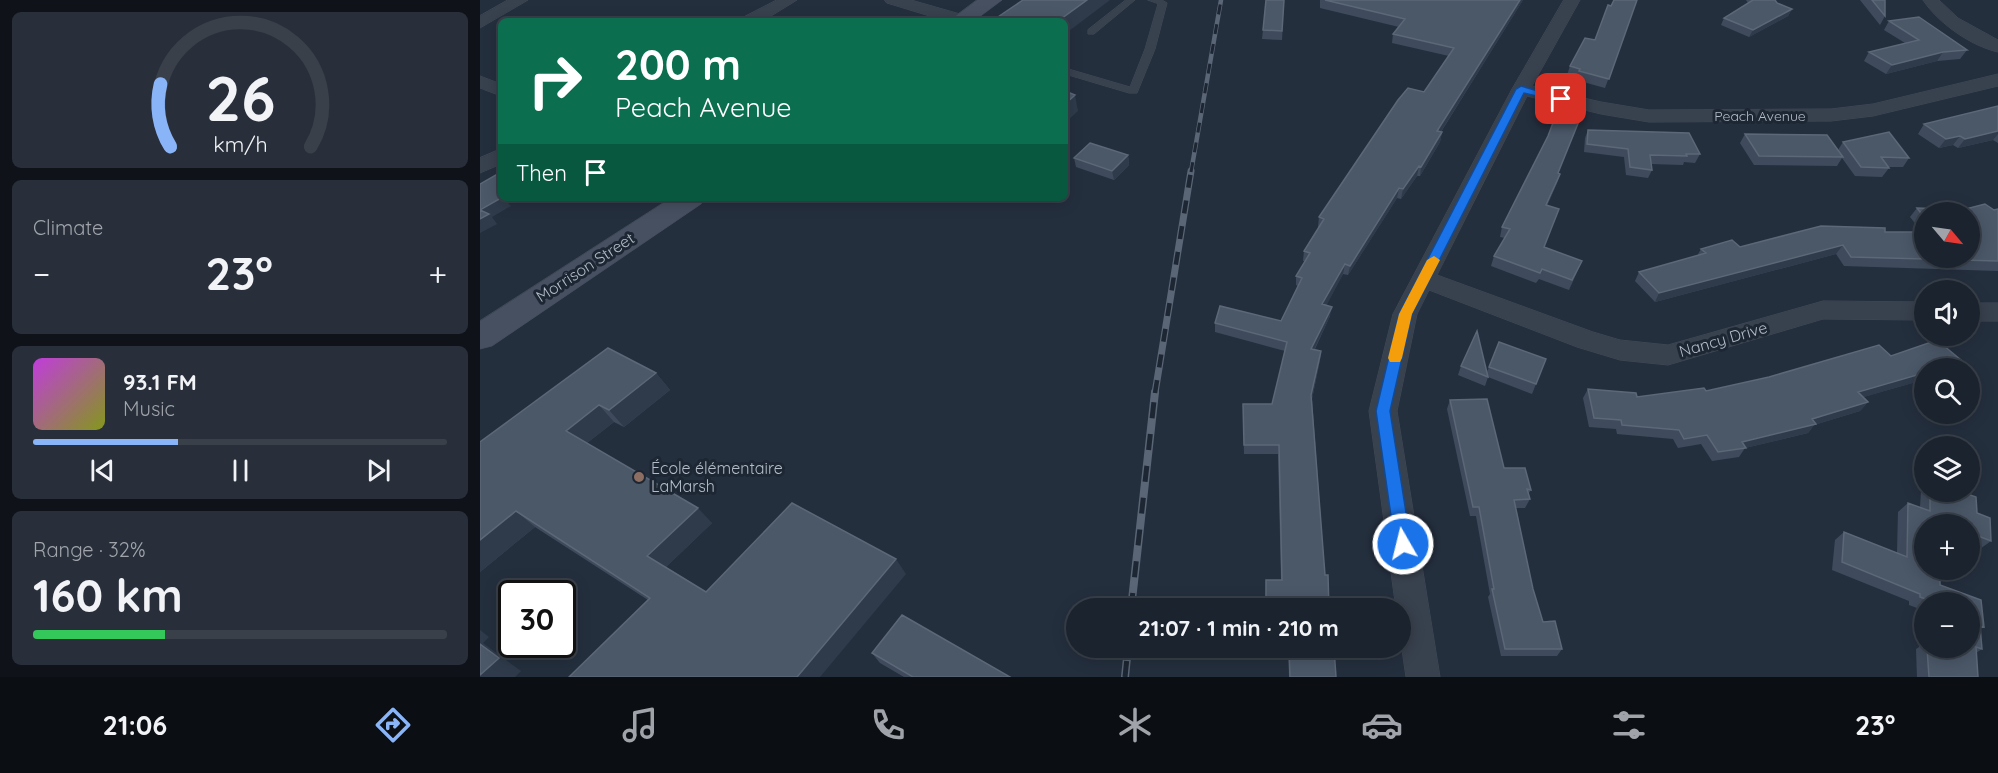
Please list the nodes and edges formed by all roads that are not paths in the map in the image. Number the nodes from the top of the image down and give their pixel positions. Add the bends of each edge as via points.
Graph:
1 (520, 0) edge
2 (789, 0) edge
3 (893, 0) edge
4 (992, 0) edge
5 (1131, 0) edge
6 (1152, 0) edge
7 (1572, 0) edge
8 (1931, 0) edge
9 (756, 18) edge
10 (950, 18) edge
11 (965, 18) edge
12 (480, 23) edge
13 (1091, 32) dead end
14 (1998, 47) edge
15 (1068, 72) edge
16 (1998, 80) edge
17 (480, 82) edge
18 (498, 89) edge
19 (1521, 89) junction
20 (498, 157) edge
21 (480, 166) edge
22 (686, 201) edge
23 (1424, 279) junction
24 (1914, 311) edge
25 (1980, 312) edge
26 (1998, 312) edge
27 (480, 337) edge
28 (1423, 677) edge

1 - 12 street
2 - 9 street
3 - 10 street
4 - 11 street
5 - 13 lane
6 - 15 lane via 1163,3 1133,91
7 - 19 street
8 - 14 street via 1947,18
16 - 19 street, Peach Avenue via 1873,110 1831,115 1649,116
17 - 18 street
19 - 23 street
20 - 21 street
22 - 27 street, Morrison Street
23 - 24 street, Nancy Drive via 1586,340 1620,350 1668,355 1823,310
23 - 28 street via 1405,314 1383,411
25 - 26 street

